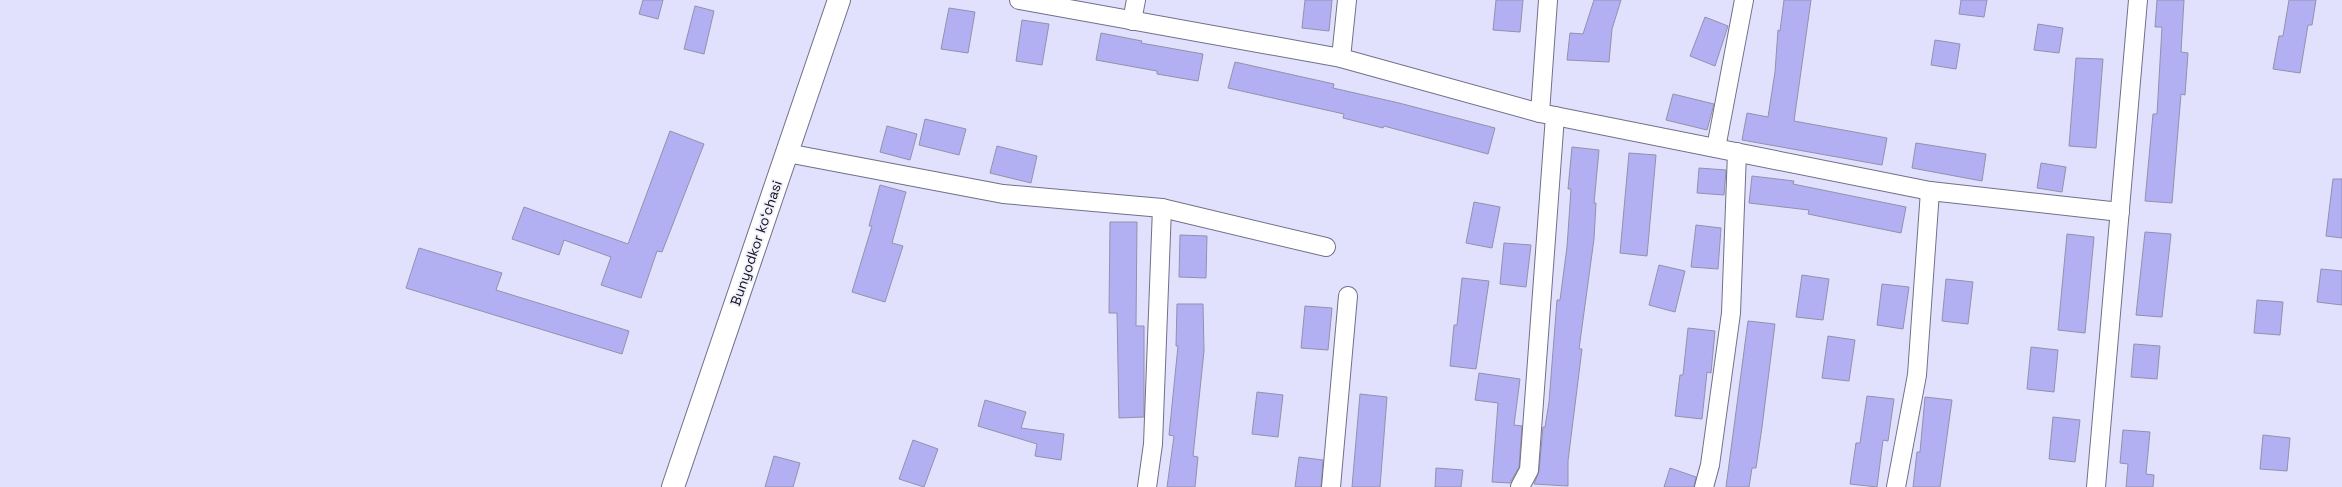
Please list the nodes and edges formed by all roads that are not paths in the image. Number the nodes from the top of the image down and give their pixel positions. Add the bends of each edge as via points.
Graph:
1 (839, 0) edge
2 (1019, 0) edge
3 (1136, 0) edge
4 (1347, 0) edge
5 (1548, 0) edge
6 (1744, 0) edge
7 (2138, 0) edge
8 (1132, 20) junction
9 (1341, 58) junction
10 (1547, 114) junction
11 (1716, 148) junction
12 (1737, 152) junction
13 (787, 153) junction
14 (1930, 190) junction
15 (1162, 208) junction
16 (2120, 212) junction
17 (1326, 247) dead end
18 (1348, 296) dead end
19 (673, 487) edge
20 (1147, 487) edge
21 (1331, 487) edge
22 (1520, 487) edge
23 (1704, 487) edge
24 (1896, 487) edge
25 (2096, 487) edge

1 - 13 main road, Bunyodkor koʻchasi
2 - 8 street
3 - 8 street
4 - 9 street
5 - 10 street
6 - 11 street
7 - 16 street
8 - 9 street
9 - 10 street
10 - 11 street
10 - 22 street via 1529,470
11 - 12 street
12 - 14 street
12 - 23 street via 1731,313 1710,465
13 - 15 street via 1003,194
13 - 19 main road, Bunyodkor koʻchasi
14 - 16 street
14 - 24 street via 1917,375
15 - 17 street
15 - 20 street via 1153,444
16 - 25 street
18 - 21 street

